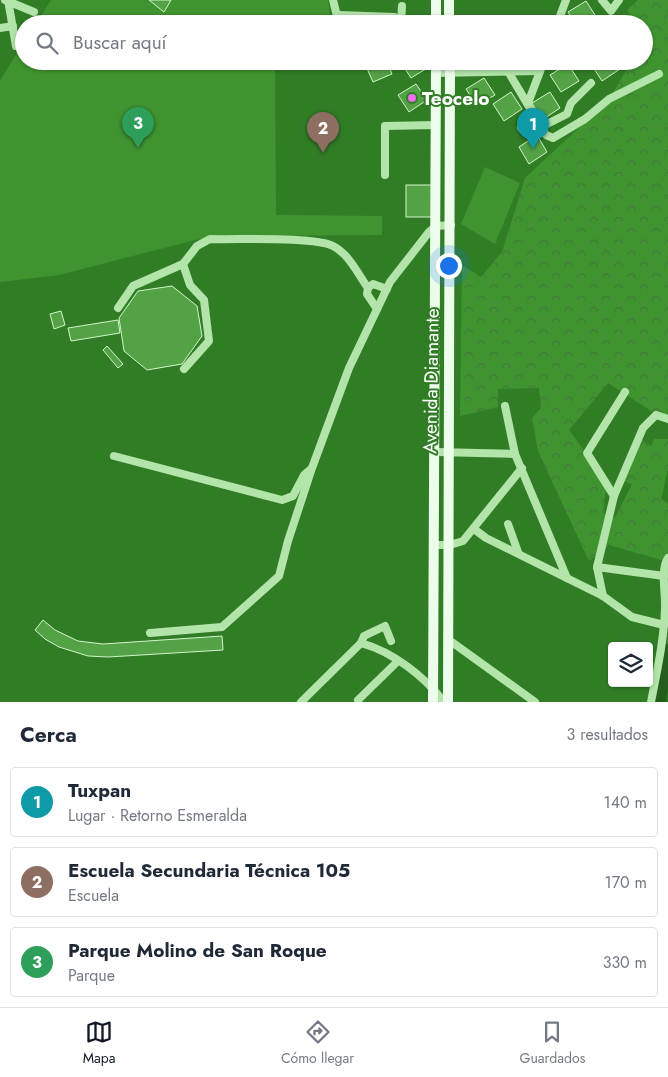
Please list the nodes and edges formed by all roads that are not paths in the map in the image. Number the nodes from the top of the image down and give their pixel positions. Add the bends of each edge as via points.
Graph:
1 (333, 0) edge
2 (436, 0) edge
3 (449, 0) edge
4 (602, 0) edge
5 (619, 0) edge
6 (7, 1) edge
7 (563, 1) edge
8 (402, 6) dead end
9 (34, 12) dead end
10 (338, 15) edge
11 (402, 15) edge
12 (436, 15) edge
13 (449, 15) edge
14 (559, 15) edge
15 (13, 26) junction
16 (0, 28) edge
17 (15, 39) edge
18 (540, 71) joint
19 (450, 72) junction
20 (436, 73) joint
21 (509, 73) junction
22 (659, 74) dead end
23 (591, 83) dead end
24 (528, 103) junction
25 (536, 119) junction
26 (436, 125) junction
27 (541, 127) junction
28 (521, 128) dead end
29 (436, 158) junction
30 (450, 158) junction
31 (385, 176) dead end
32 (451, 225) junction
33 (436, 226) junction
34 (183, 264) junction
35 (368, 288) junction
36 (387, 289) junction
37 (118, 308) dead end
38 (377, 309) junction
39 (184, 369) dead end
40 (625, 392) dead end
41 (505, 406) dead end
42 (668, 419) edge
43 (436, 452) junction
44 (448, 454) junction
45 (515, 454) junction
46 (114, 456) dead end
47 (312, 468) junction
48 (522, 468) junction
49 (614, 496) junction
50 (508, 524) dead end
51 (474, 530) junction
52 (435, 545) junction
53 (450, 545) junction
54 (518, 552) junction
55 (668, 558) edge
56 (597, 567) junction
57 (664, 576) junction
58 (567, 578) junction
59 (603, 596) junction
60 (664, 625) junction
61 (150, 633) dead end
62 (449, 640) junction
63 (391, 641) dead end
64 (361, 643) junction
65 (398, 661) junction
66 (433, 689) junction
67 (358, 700) dead end
68 (301, 702) edge
69 (433, 702) edge
70 (444, 702) edge
71 (448, 702) edge
72 (536, 702) edge
73 (651, 702) edge

1 - 10 street
2 - 12 main road
3 - 13 main road
4 - 5 street via 612,11
6 - 9 street
6 - 15 street
7 - 14 street
8 - 11 street
15 - 16 street
15 - 17 street
18 - 21 street
18 - 24 street
19 - 20 street
19 - 21 street
19 - 30 main road, Avenida Diamante
20 - 26 main road, Avenida Diamante
21 - 24 street
22 - 27 street via 609,99 585,119 552,138
23 - 27 street via 571,103 567,114
24 - 25 street
25 - 27 street
25 - 28 street
26 - 29 main road, Avenida Diamante
26 - 31 street via 385,126
29 - 30 main road
29 - 33 main road, Avenida Diamante
30 - 32 main road, Avenida Diamante
32 - 33 street
32 - 44 main road, Avenida Diamante
33 - 36 street via 428,232
33 - 43 main road, Avenida Diamante
34 - 35 street via 197,246 210,239 313,241 332,245 342,252
34 - 37 street via 133,286
34 - 39 street via 190,285 204,300 209,340
35 - 36 street via 373,284
35 - 38 street via 367,294
36 - 38 street
38 - 47 street via 349,368
40 - 49 street via 587,453
41 - 45 street
42 - 49 street via 656,415 643,428
43 - 44 street
43 - 52 main road, Avenida Diamante
44 - 45 street
44 - 53 main road, Avenida Diamante
45 - 48 street
46 - 47 street via 282,500 293,496 304,475
47 - 61 street via 279,576 222,627
48 - 51 street
48 - 58 street
49 - 56 street
50 - 54 street
51 - 53 street via 463,541
51 - 54 street
52 - 53 street
52 - 66 main road, Avenida Diamante
53 - 62 main road, Avenida Diamante
54 - 58 street
55 - 57 street
56 - 57 street
56 - 59 street
57 - 60 street
58 - 59 street
59 - 60 street via 632,617
60 - 73 street
62 - 71 main road, Avenida Diamante
62 - 72 street
63 - 64 street via 385,626 364,636
64 - 65 street via 383,649
64 - 68 street
65 - 66 street
65 - 67 street
66 - 69 main road, Avenida Diamante
66 - 70 street

